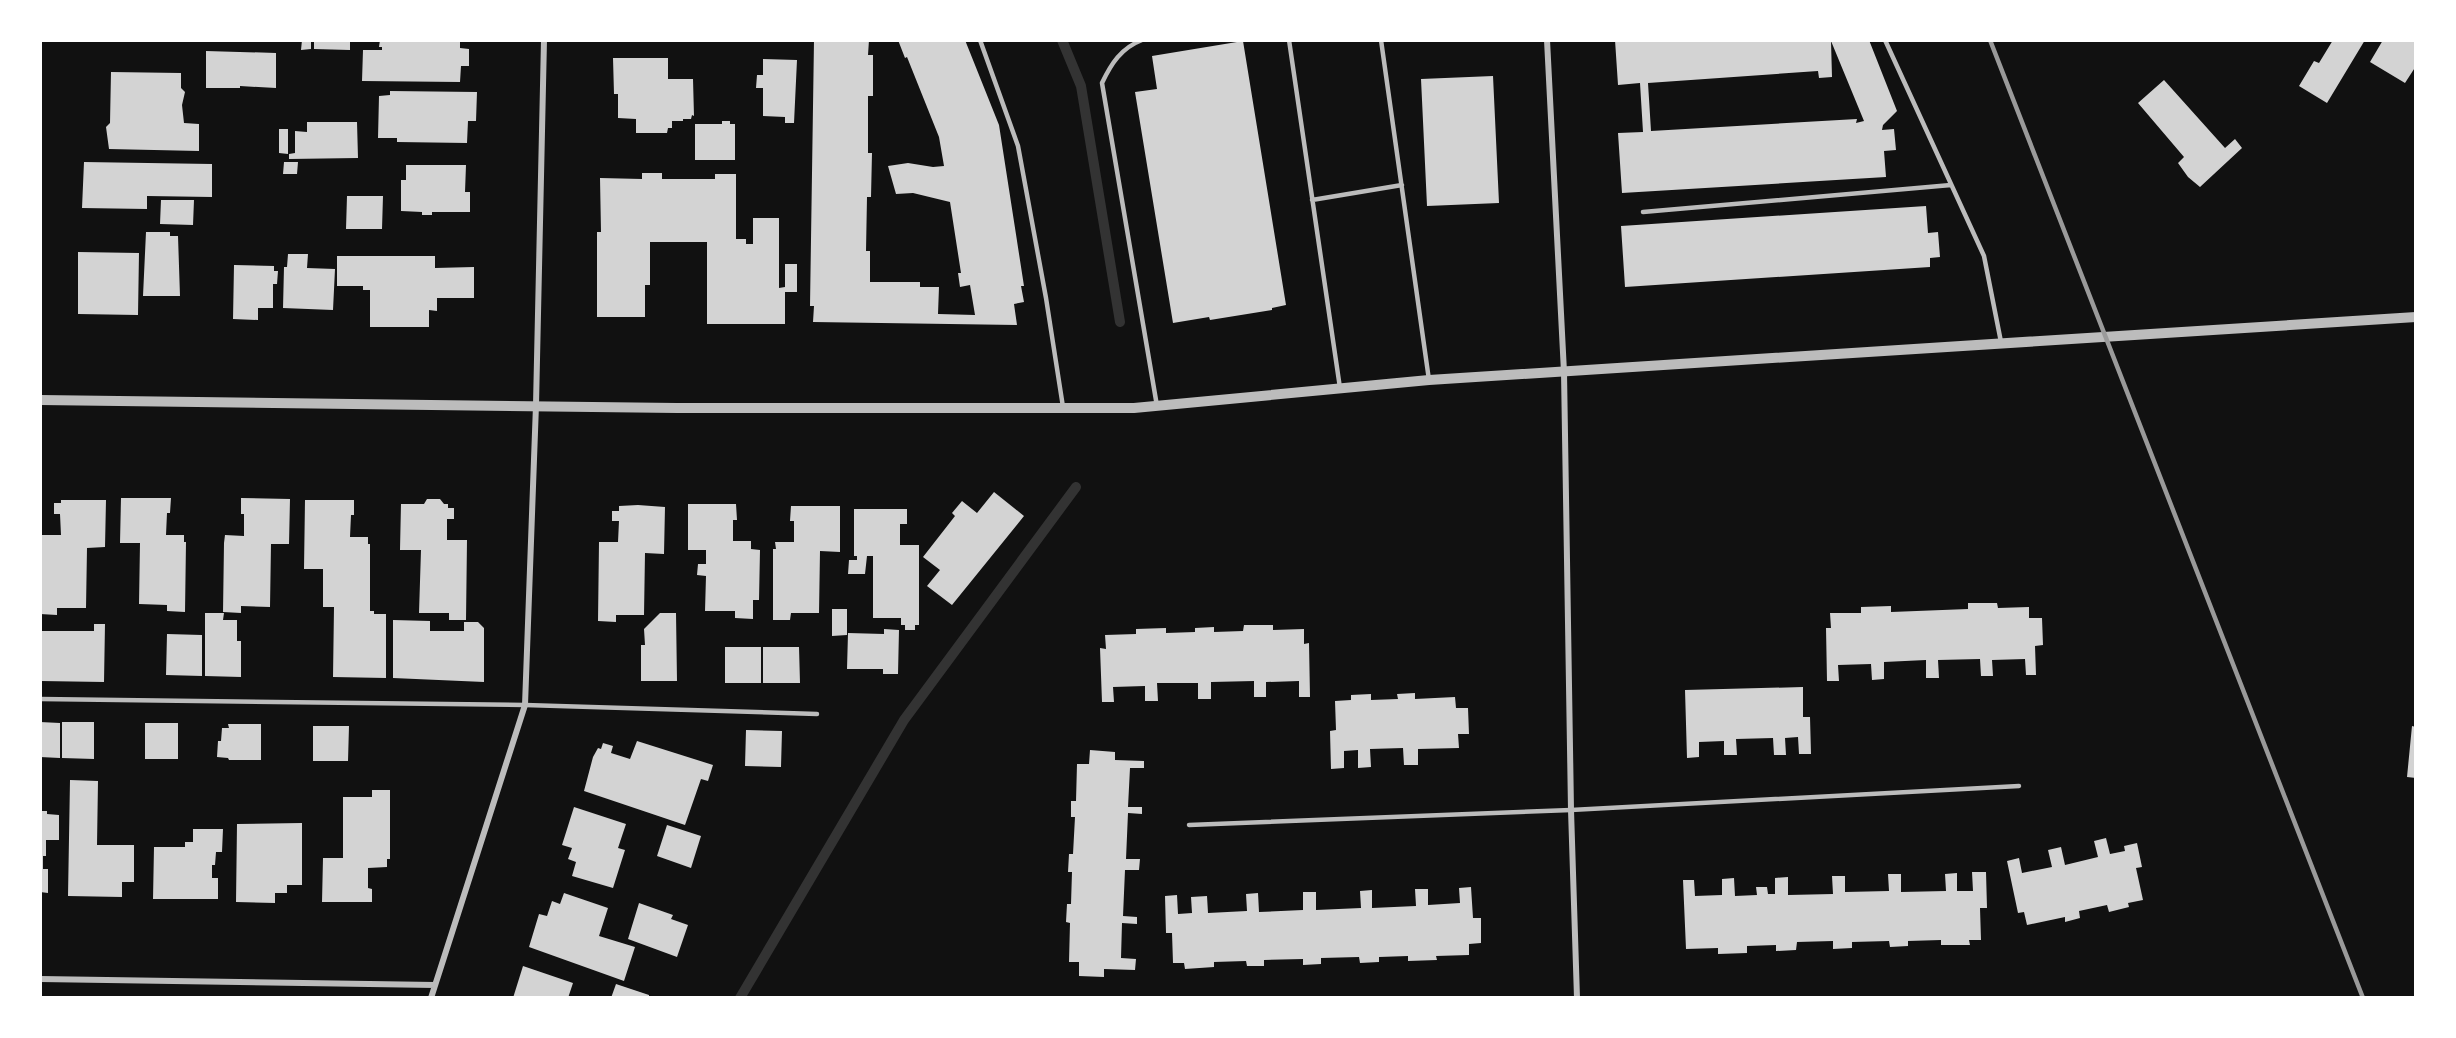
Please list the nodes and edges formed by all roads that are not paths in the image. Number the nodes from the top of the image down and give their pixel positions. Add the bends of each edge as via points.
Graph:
1 (544, 40) edge
2 (980, 40) edge
3 (1142, 40) edge
4 (1288, 40) edge
5 (1381, 40) edge
6 (1547, 40) edge
7 (1885, 40) edge
8 (1401, 185) junction
9 (1952, 185) junction
10 (1312, 200) junction
11 (1642, 212) dead end
12 (2415, 317) edge
13 (2002, 344) junction
14 (1564, 372) junction
15 (1428, 380) junction
16 (1340, 388) junction
17 (40, 400) edge
18 (536, 405) junction
19 (1157, 406) junction
20 (1063, 409) junction
21 (40, 699) edge
22 (525, 705) junction
23 (817, 714) dead end
24 (2019, 786) dead end
25 (1571, 810) junction
26 (1189, 825) dead end
27 (40, 979) edge
28 (435, 985) junction
29 (431, 998) edge
30 (1577, 998) edge

1 - 18 street
2 - 20 lane via 1018,146
3 - 19 lane via 1112,61 1102,82
4 - 10 lane
5 - 8 lane
6 - 14 street
7 - 9 lane
8 - 10 lane
8 - 15 lane
9 - 11 lane
9 - 13 lane via 1984,256
10 - 16 lane
12 - 13 street
13 - 14 street
14 - 15 street
14 - 25 street
15 - 16 street
16 - 19 street
17 - 18 street
18 - 20 street
18 - 22 street
19 - 20 street
21 - 22 lane
22 - 23 lane
22 - 28 street
24 - 25 lane
25 - 26 lane
25 - 30 street
27 - 28 street
28 - 29 street

